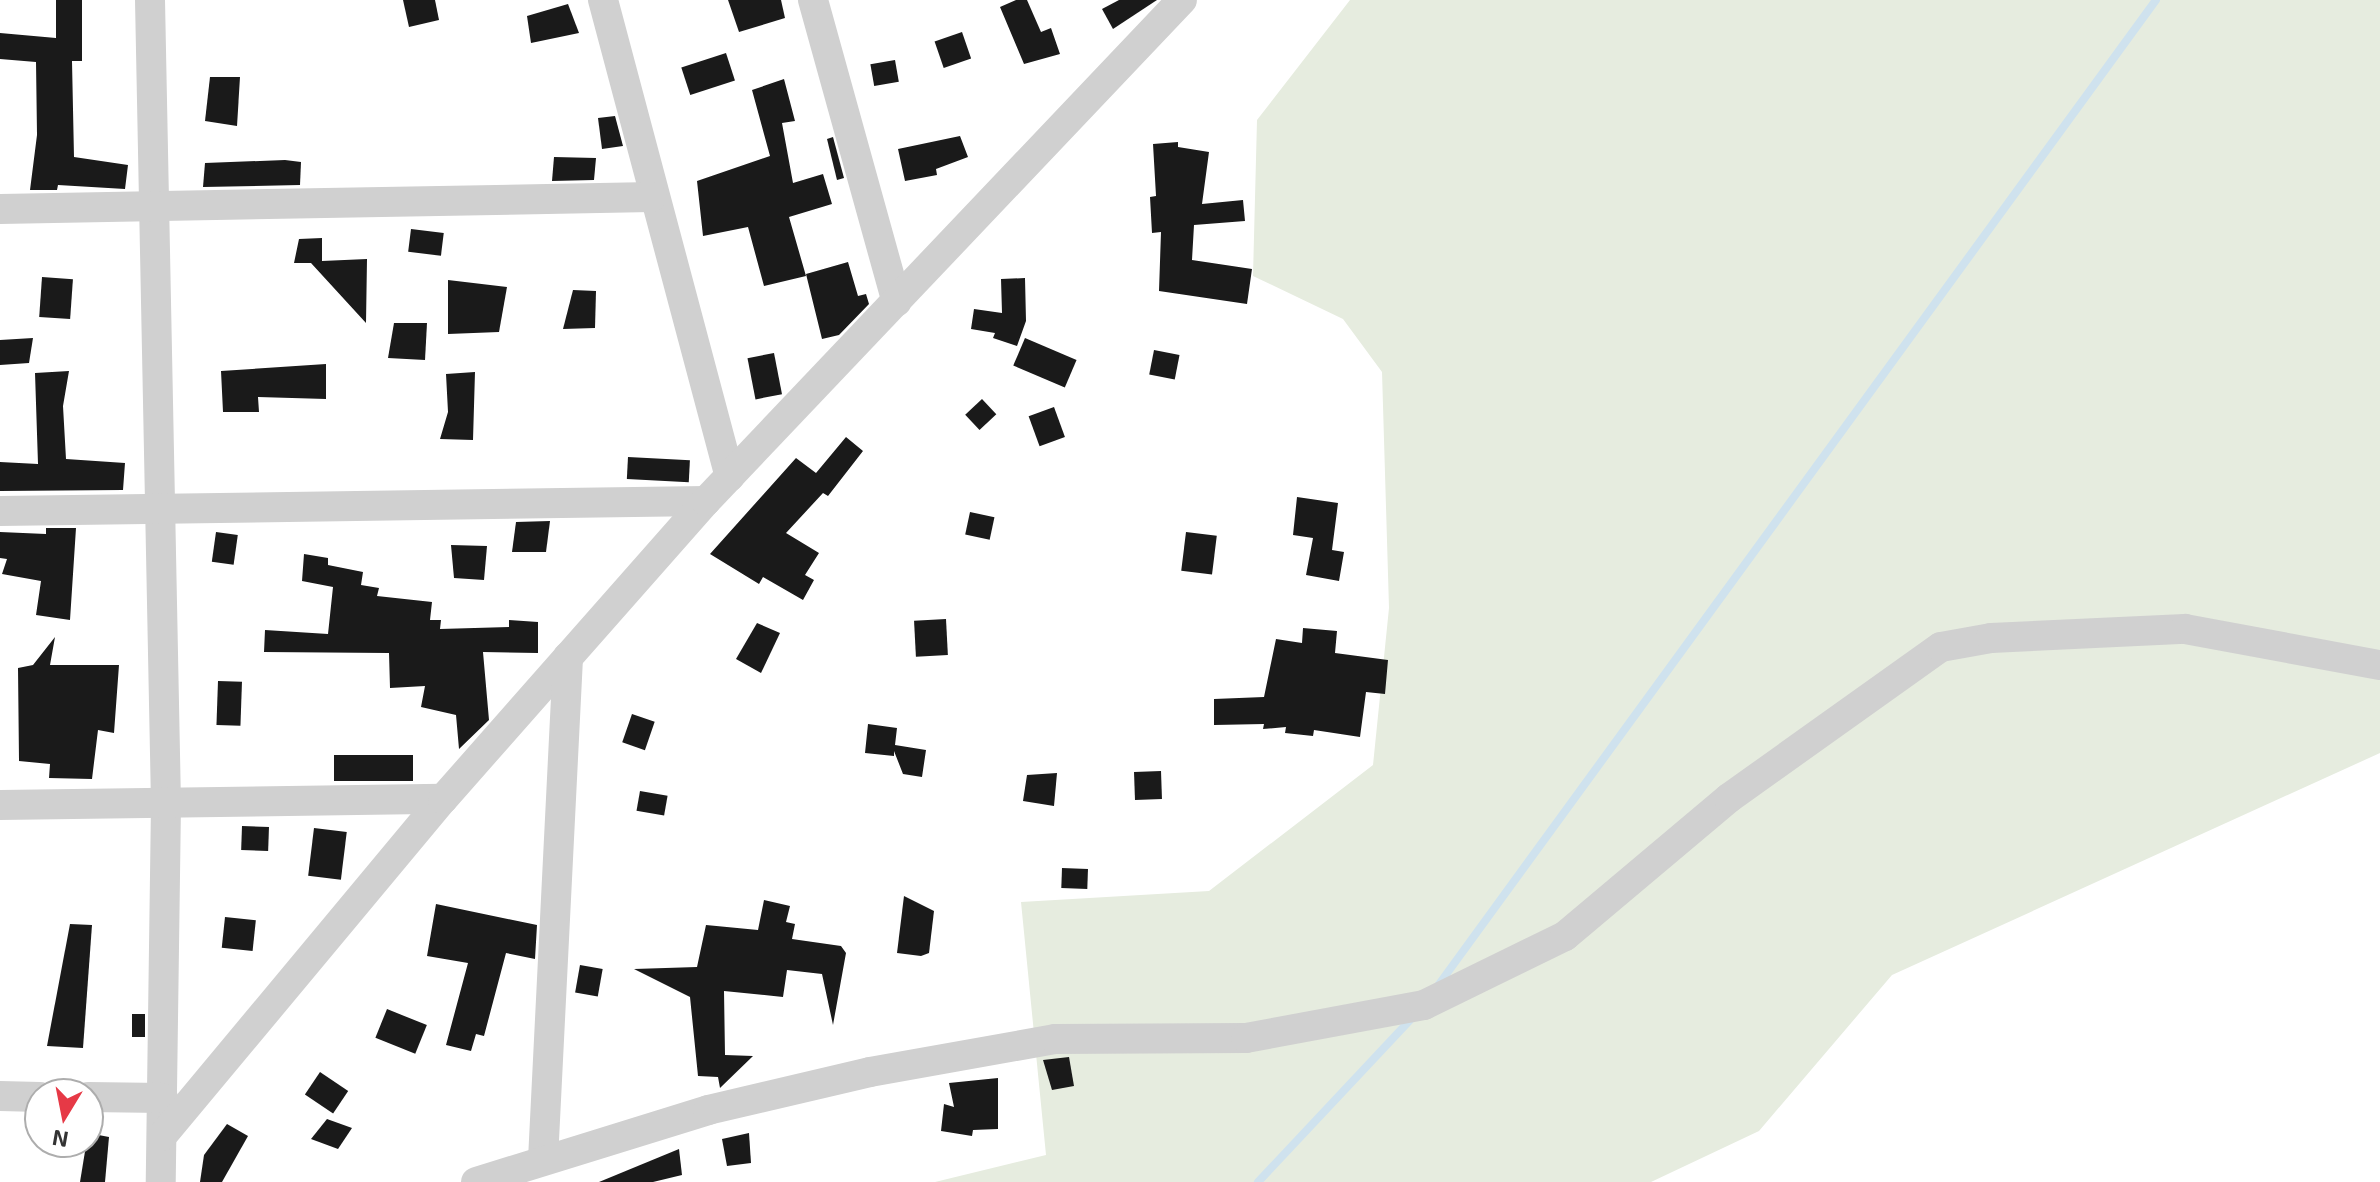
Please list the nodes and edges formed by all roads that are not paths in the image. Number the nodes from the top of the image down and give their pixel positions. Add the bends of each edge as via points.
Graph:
1 (150, 0) edge
2 (603, 0) edge
3 (813, 0) edge
4 (1182, 0) edge
5 (652, 197) junction
6 (152, 206) junction
7 (0, 209) edge
8 (897, 302) junction
9 (730, 476) junction
10 (706, 501) junction
11 (157, 509) junction
12 (0, 511) edge
13 (568, 657) junction
14 (2380, 665) edge
15 (443, 799) junction
16 (166, 804) junction
17 (0, 805) edge
18 (0, 1096) edge
19 (24, 1097) edge
20 (104, 1097) edge
21 (163, 1098) junction
22 (162, 1136) junction
23 (543, 1160) junction
24 (161, 1182) edge
25 (476, 1182) edge

1 - 6 street
2 - 5 street
3 - 8 street
4 - 8 street
5 - 6 street
5 - 9 street
6 - 7 street
6 - 11 street
8 - 9 street
9 - 10 street
10 - 11 street
10 - 13 street
11 - 12 street
11 - 16 street
13 - 15 street
13 - 23 street
14 - 23 street via 2185,629 1991,638 1941,647 1729,798 1565,936 1424,1005 1246,1038 1055,1039 870,1072 723,1107
15 - 16 street
15 - 22 street
16 - 17 street
16 - 21 street
18 - 19 street
20 - 21 street
21 - 22 street
22 - 24 street
23 - 25 street

